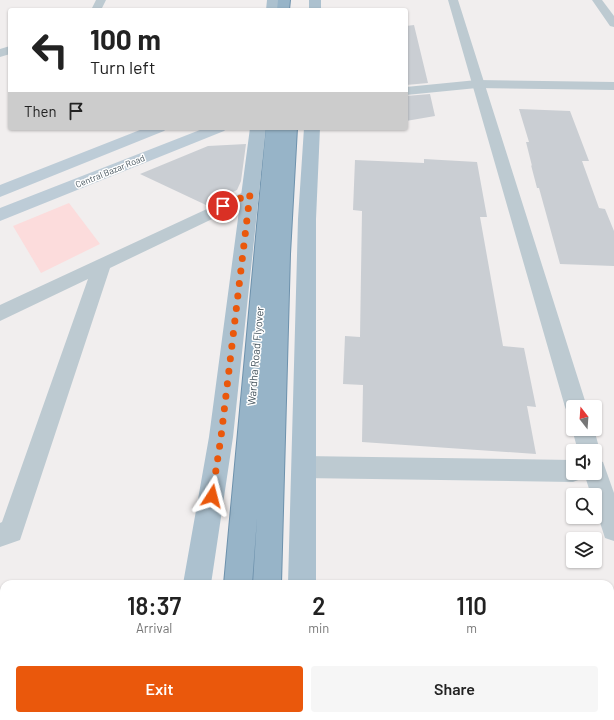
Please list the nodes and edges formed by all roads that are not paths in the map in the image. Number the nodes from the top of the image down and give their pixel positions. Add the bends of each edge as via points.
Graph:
1 (453, 0) edge
2 (597, 0) edge
3 (614, 24) edge
4 (477, 84) junction
5 (614, 86) edge
6 (408, 92) edge
7 (154, 130) edge
8 (214, 130) edge
9 (258, 130) edge
10 (274, 130) edge
11 (289, 130) edge
12 (312, 130) edge
13 (0, 190) edge
14 (250, 194) junction
15 (0, 215) edge
16 (102, 265) junction
17 (0, 313) edge
18 (574, 400) edge
19 (304, 467) junction
20 (566, 468) edge
21 (598, 480) edge
22 (614, 529) edge
23 (0, 535) edge
24 (198, 580) edge
25 (238, 580) edge
26 (267, 580) edge
27 (302, 580) edge

1 - 4 street
2 - 3 street
4 - 5 street
4 - 6 street
4 - 18 street
7 - 13 main road, Central Bazar Road
8 - 15 main road, Central Bazar Road
9 - 14 main road
10 - 25 highway, Wardha Road Flyover
11 - 26 highway, Wardha Road Flyover
12 - 19 main road via 307,219
14 - 16 street
14 - 24 main road via 221,437
16 - 17 street
16 - 23 street via 11,531
19 - 20 street
19 - 27 main road
21 - 22 street

